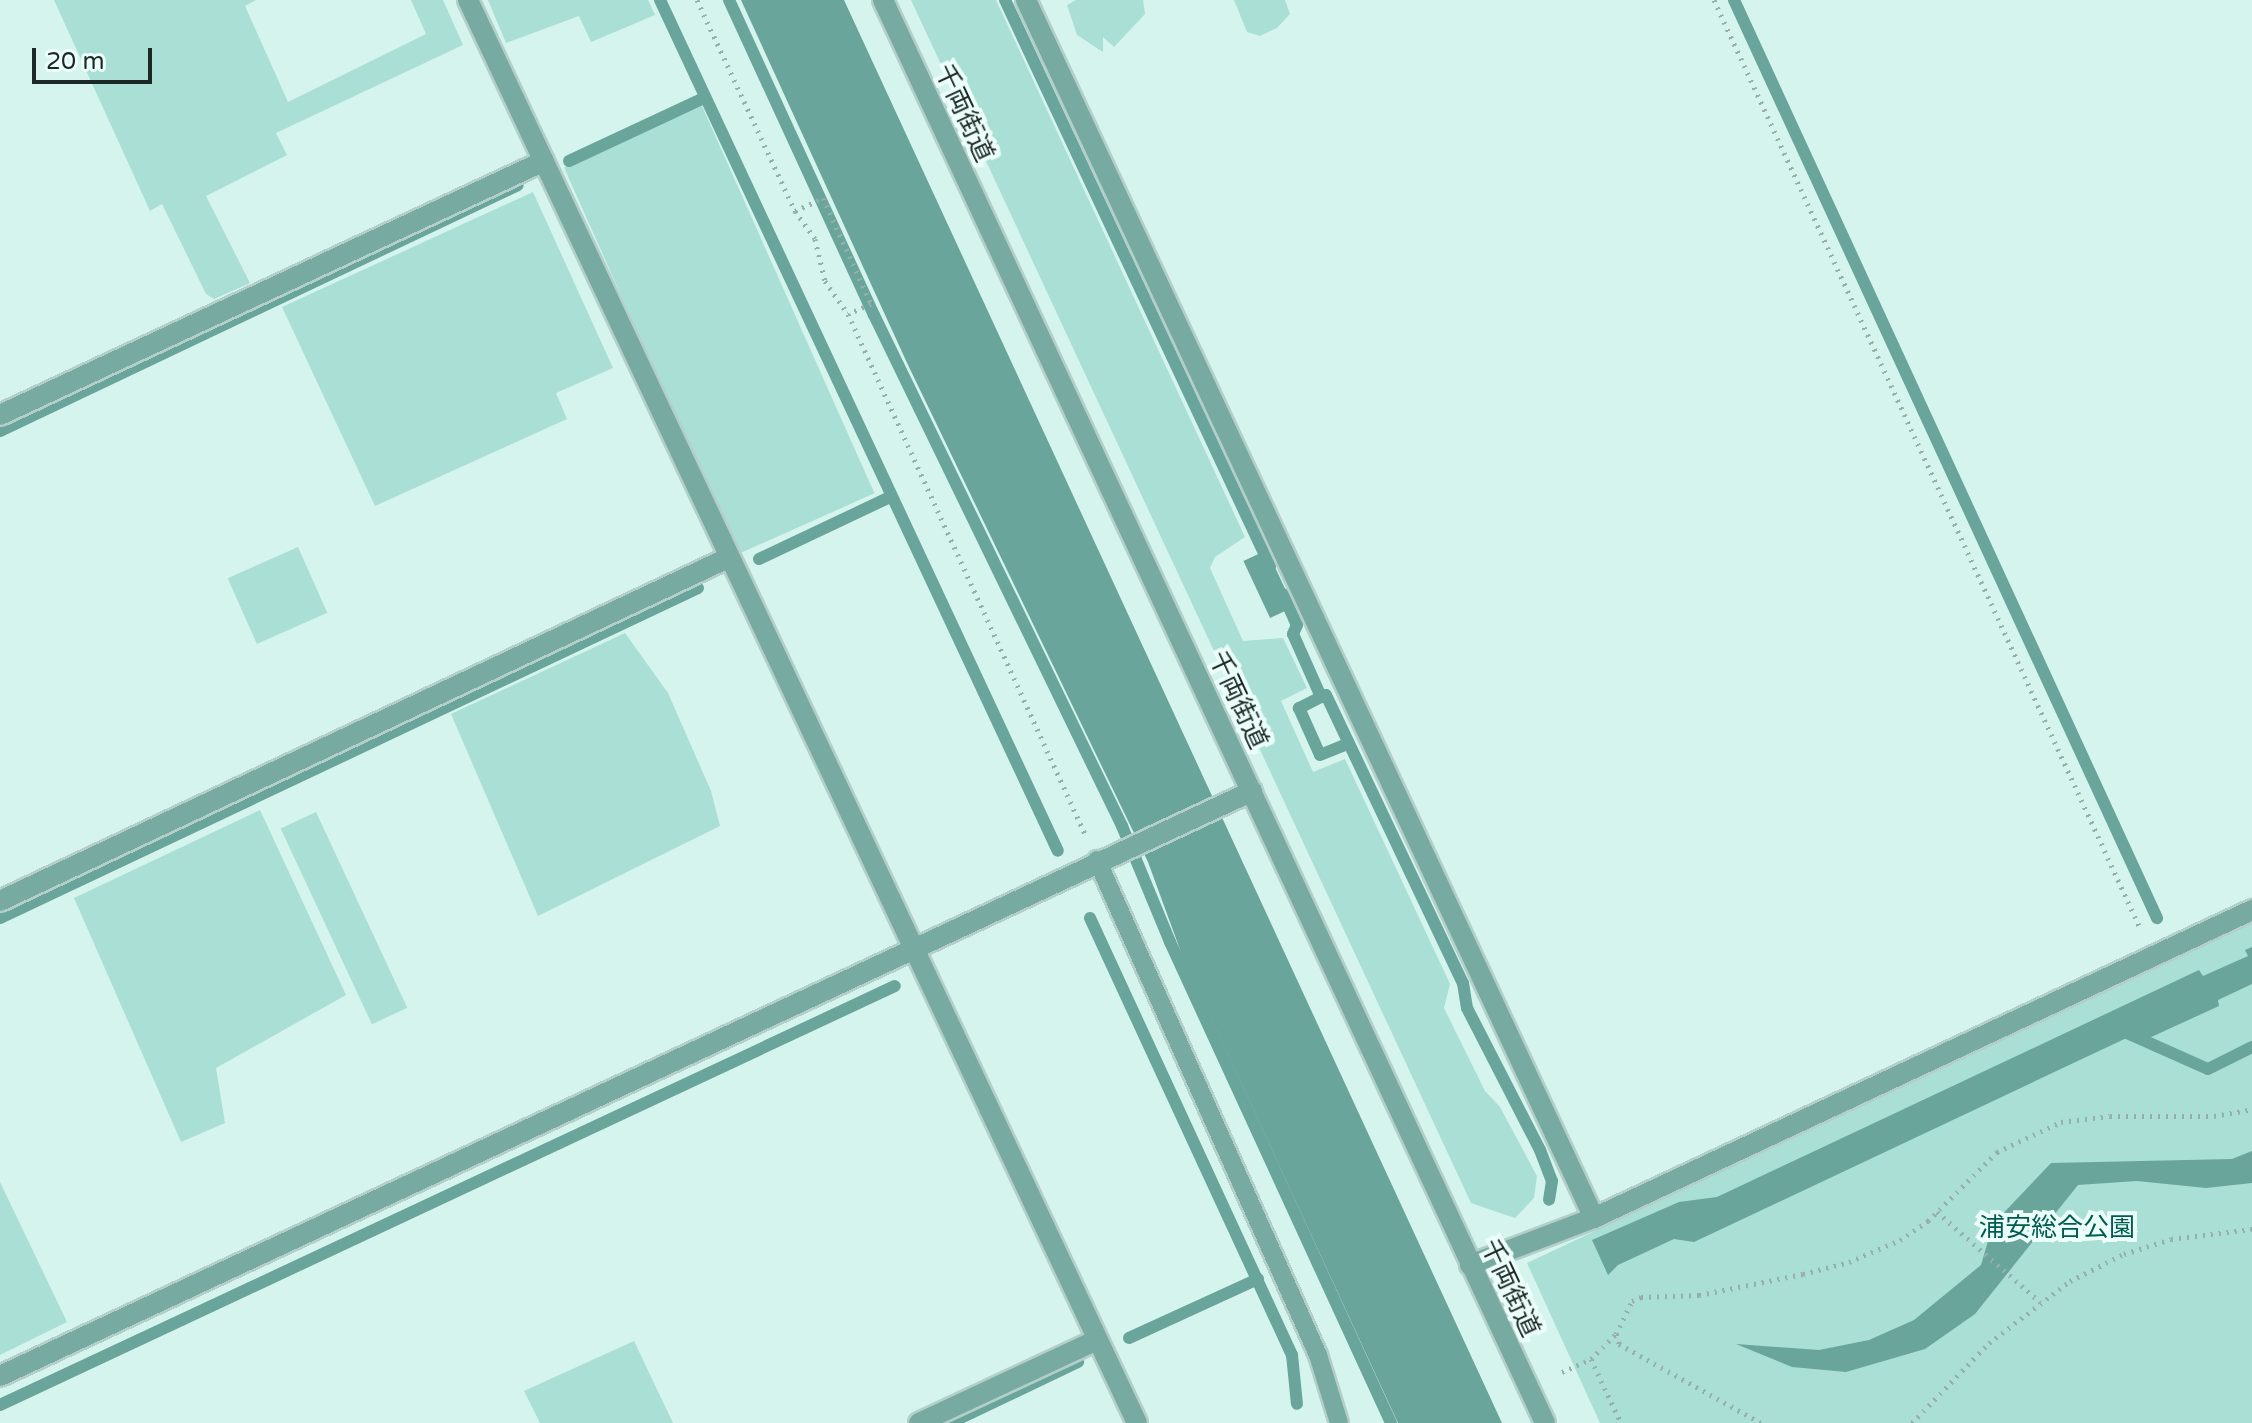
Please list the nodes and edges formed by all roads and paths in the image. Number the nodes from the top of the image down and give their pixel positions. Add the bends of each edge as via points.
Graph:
1 (468, 0) edge
2 (697, 0) edge
3 (883, 0) edge
4 (1026, 0) edge
5 (1714, 0) edge
6 (544, 161) junction
7 (795, 211) junction
8 (848, 314) junction
9 (0, 415) edge
10 (728, 558) junction
11 (1252, 791) junction
12 (1097, 860) junction
13 (0, 901) edge
14 (2252, 910) edge
15 (916, 948) junction
16 (2153, 956) junction
17 (2252, 1109) edge
18 (1937, 1212) junction
19 (1594, 1218) junction
20 (2252, 1229) edge
21 (1470, 1265) junction
22 (2040, 1302) junction
23 (1616, 1334) junction
24 (1097, 1340) junction
25 (1591, 1359) junction
26 (1562, 1372) dead end
27 (0, 1376) edge
28 (919, 1423) edge
29 (1137, 1423) edge
30 (1339, 1423) edge
31 (1545, 1423) edge
32 (1621, 1423) edge
33 (1761, 1423) edge
34 (1912, 1423) edge

1 - 6 street
2 - 7 path
3 - 11 street, 千両街道
4 - 19 street
5 - 16 path
6 - 9 street
6 - 10 street
7 - 8 path via 815,239 825,281
7 - 8 path via 823,198 871,304
8 - 12 path
10 - 13 street
10 - 15 street
11 - 12 street
11 - 21 street, 千両街道
12 - 15 street
12 - 30 lane via 1318,1355
14 - 16 street
15 - 24 street
15 - 27 street
16 - 19 street
17 - 18 path via 2214,1116 2110,1116 2061,1122 1997,1152
18 - 22 path
18 - 23 path via 1900,1240 1849,1262 1699,1295 1641,1297 1626,1309
19 - 21 street
20 - 22 path via 2171,1239 2124,1254
21 - 31 street, 千両街道
22 - 34 path via 1946,1382
23 - 25 path
23 - 33 path via 1619,1344
24 - 28 street
24 - 29 street
25 - 26 path
25 - 32 path

